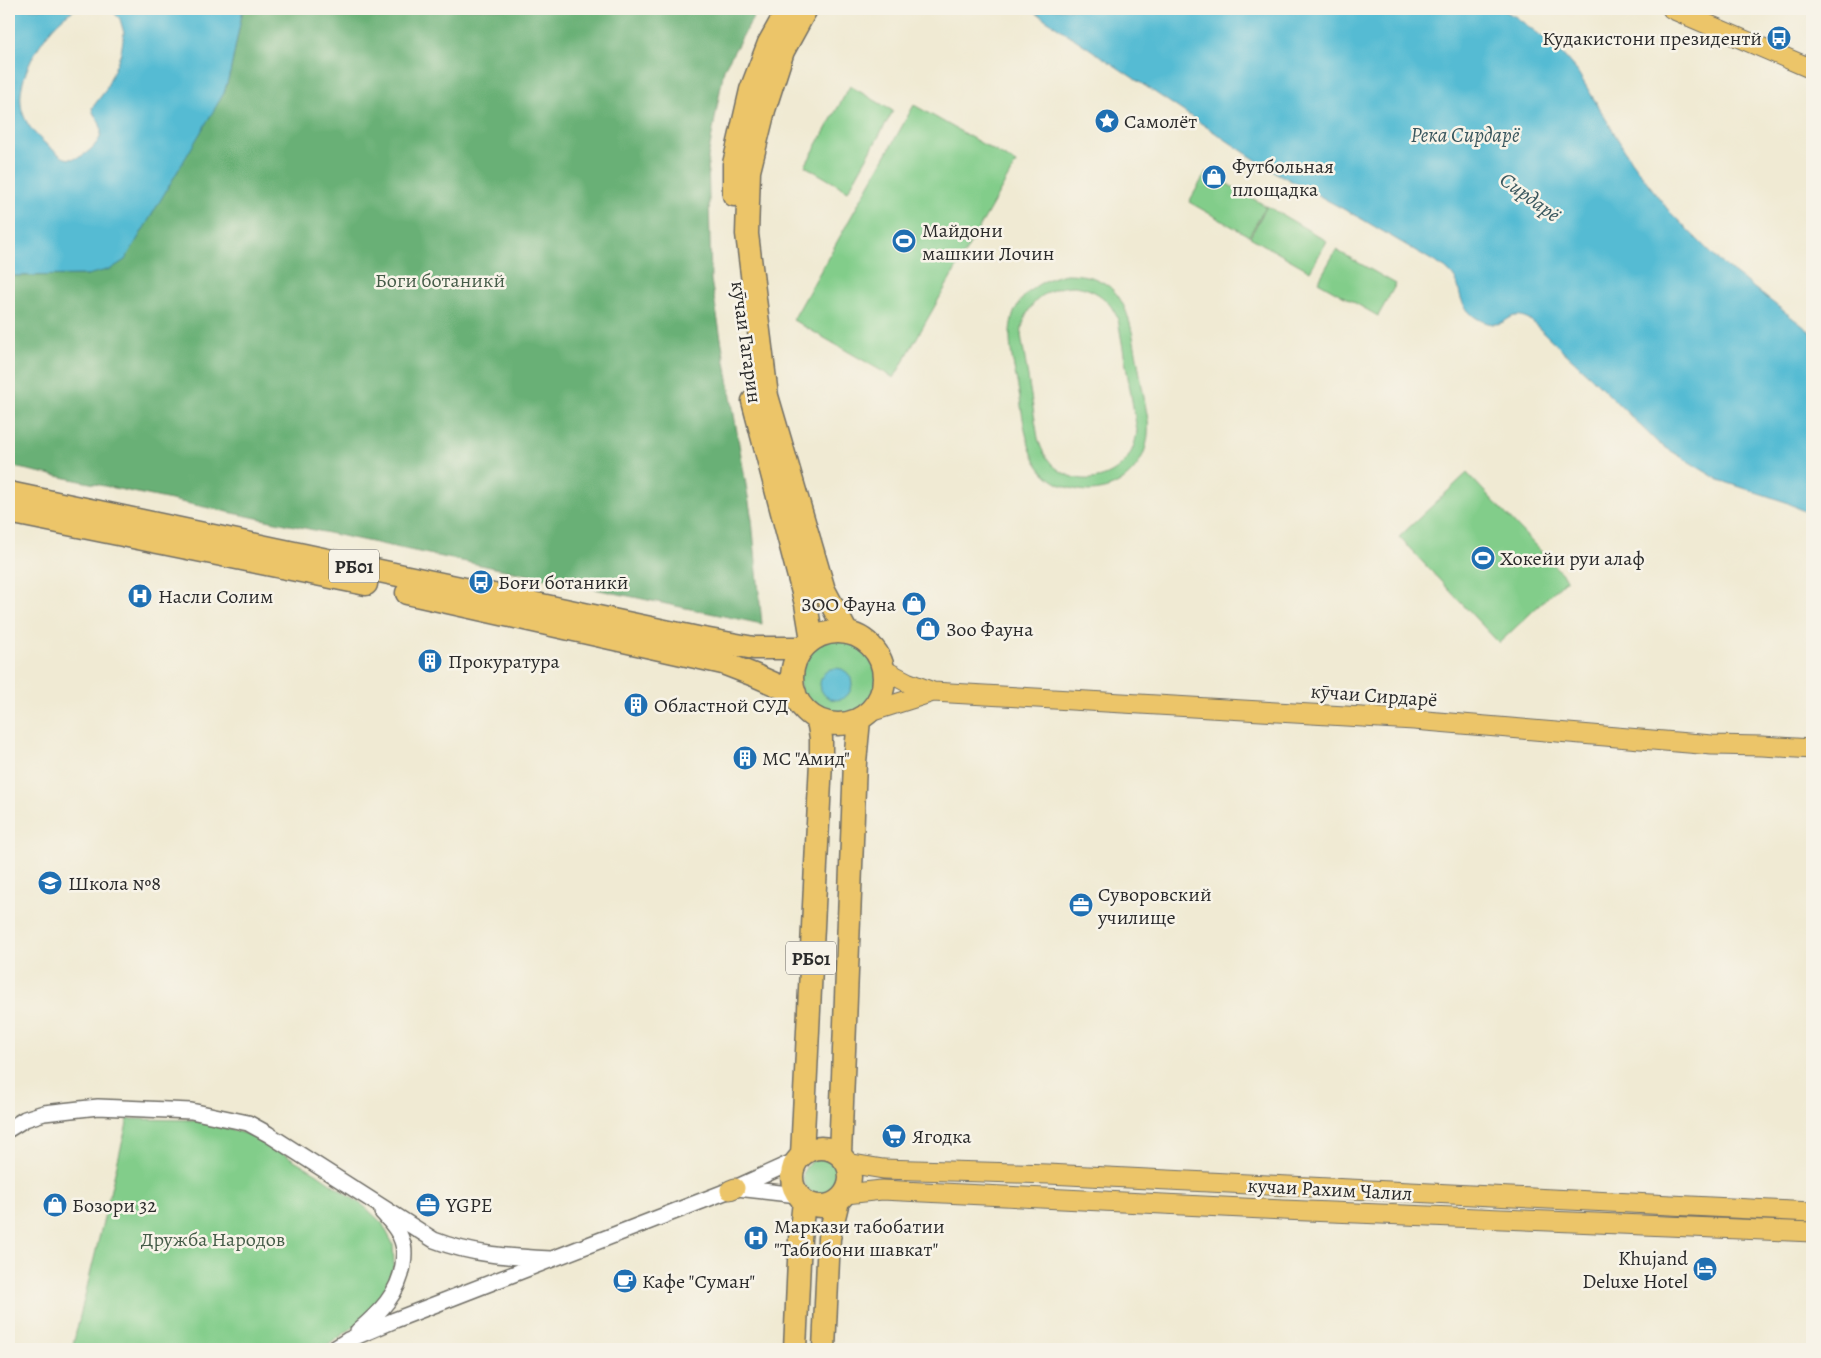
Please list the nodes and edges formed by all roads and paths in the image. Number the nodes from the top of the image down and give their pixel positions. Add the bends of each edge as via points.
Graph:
1 (788, 9) edge
2 (806, 9) edge
3 (1672, 9) edge
4 (1696, 9) edge
5 (776, 47) junction
6 (1812, 60) edge
7 (1812, 69) edge
8 (9, 493) edge
9 (9, 512) edge
10 (847, 633) junction
11 (808, 644) junction
12 (884, 670) junction
13 (933, 692) junction
14 (794, 693) junction
15 (865, 716) junction
16 (818, 720) junction
17 (1812, 749) edge
18 (9, 1129) edge
19 (799, 1158) junction
20 (843, 1159) junction
21 (733, 1189) junction
22 (801, 1198) junction
23 (842, 1198) junction
24 (372, 1200) junction
25 (1812, 1212) edge
26 (1812, 1232) edge
27 (551, 1259) junction
28 (348, 1340) junction
29 (334, 1349) edge
30 (795, 1349) edge
31 (824, 1349) edge

1 - 5 highway
2 - 5 highway
3 - 7 main road
4 - 6 main road
5 - 10 highway, кӯчаи Гагарин via 771,84 749,171 747,234 768,396 824,590
5 - 11 highway, кӯчаи Гагарин via 751,90 734,164 734,243 754,402 806,604
8 - 11 highway, РБ01 via 698,638 754,648
9 - 14 highway, РБ01 via 381,587 723,663
10 - 11 highway, РБ01 via 829,633
10 - 12 highway via 862,638 873,648
11 - 14 highway via 796,658 792,682
12 - 13 main road
12 - 15 highway, РБ01 via 884,686 879,700
13 - 15 main road
13 - 17 main road, кӯчаи Сирдарё via 1414,720 1712,745
14 - 16 highway, РБ01 via 800,704
15 - 16 highway via 839,725
15 - 20 highway, РБ01 via 855,762
16 - 19 highway, РБ01 via 821,761
18 - 24 street via 44,1112 98,1107 191,1111 221,1116 248,1123 268,1134
19 - 20 highway via 817,1148 825,1148
19 - 21 street
19 - 22 highway, РБ01 via 792,1178 793,1187
20 - 23 highway, РБ01 via 850,1178
20 - 25 main road, кучаи Рахим Чалил via 884,1169 1048,1174
21 - 22 street
21 - 27 street
22 - 23 highway via 821,1207
22 - 30 highway, РБ01
23 - 26 main road, кучаи Рахим Чалил via 882,1190
23 - 31 highway, РБ01 via 829,1238
24 - 27 street via 434,1240 453,1248 482,1254
24 - 28 street via 403,1242 401,1277 380,1312
27 - 28 street
28 - 29 street

